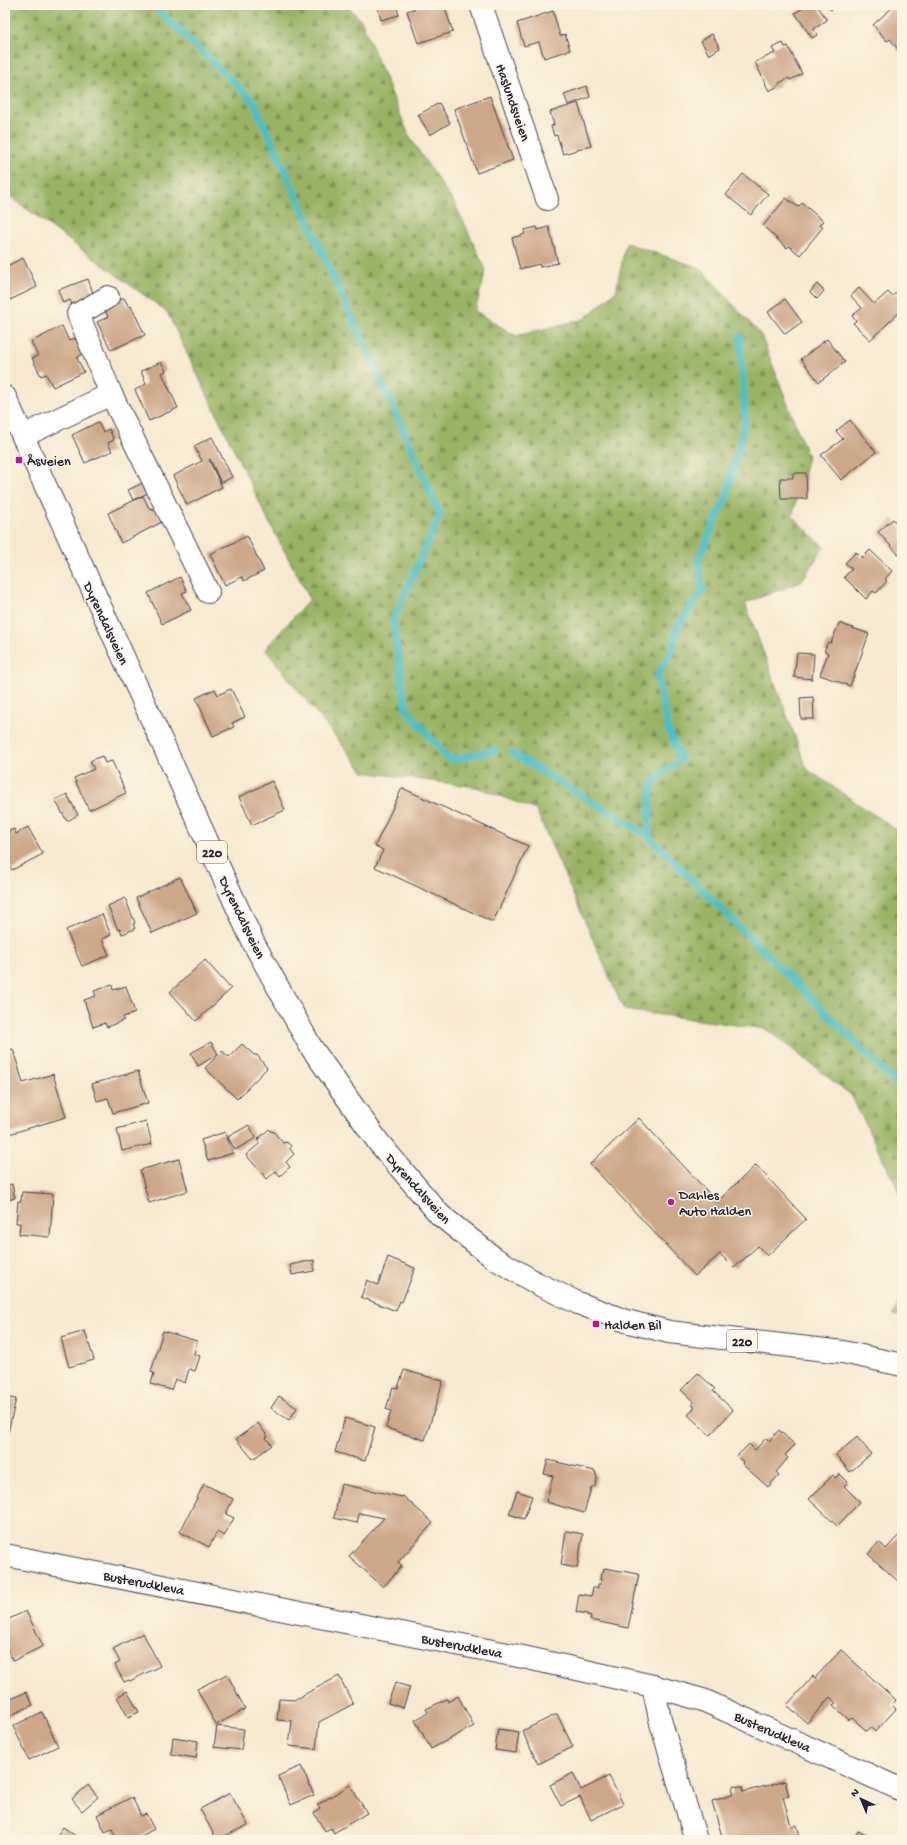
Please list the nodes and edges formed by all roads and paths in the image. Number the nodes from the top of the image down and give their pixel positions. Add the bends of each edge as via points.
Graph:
1 (481, 5) edge
2 (547, 199) dead end
3 (108, 297) dead end
4 (111, 394) junction
5 (5, 397) edge
6 (23, 436) junction
7 (208, 592) dead end
8 (902, 1365) edge
9 (5, 1555) edge
10 (653, 1686) junction
11 (902, 1790) edge
12 (696, 1840) edge

1 - 2 street, Haslundsveien
3 - 4 street via 78,314
4 - 6 street
4 - 7 street
5 - 6 street, Dyrendalsveien / 220
6 - 8 street, Dyrendalsveien / 220 via 253,942 311,1047 379,1143 440,1215 494,1258 538,1284 578,1303 626,1320 669,1332 843,1352
9 - 10 street, Busterudkleva via 515,1656
10 - 11 street, Busterudkleva via 703,1700
10 - 12 street via 661,1723

